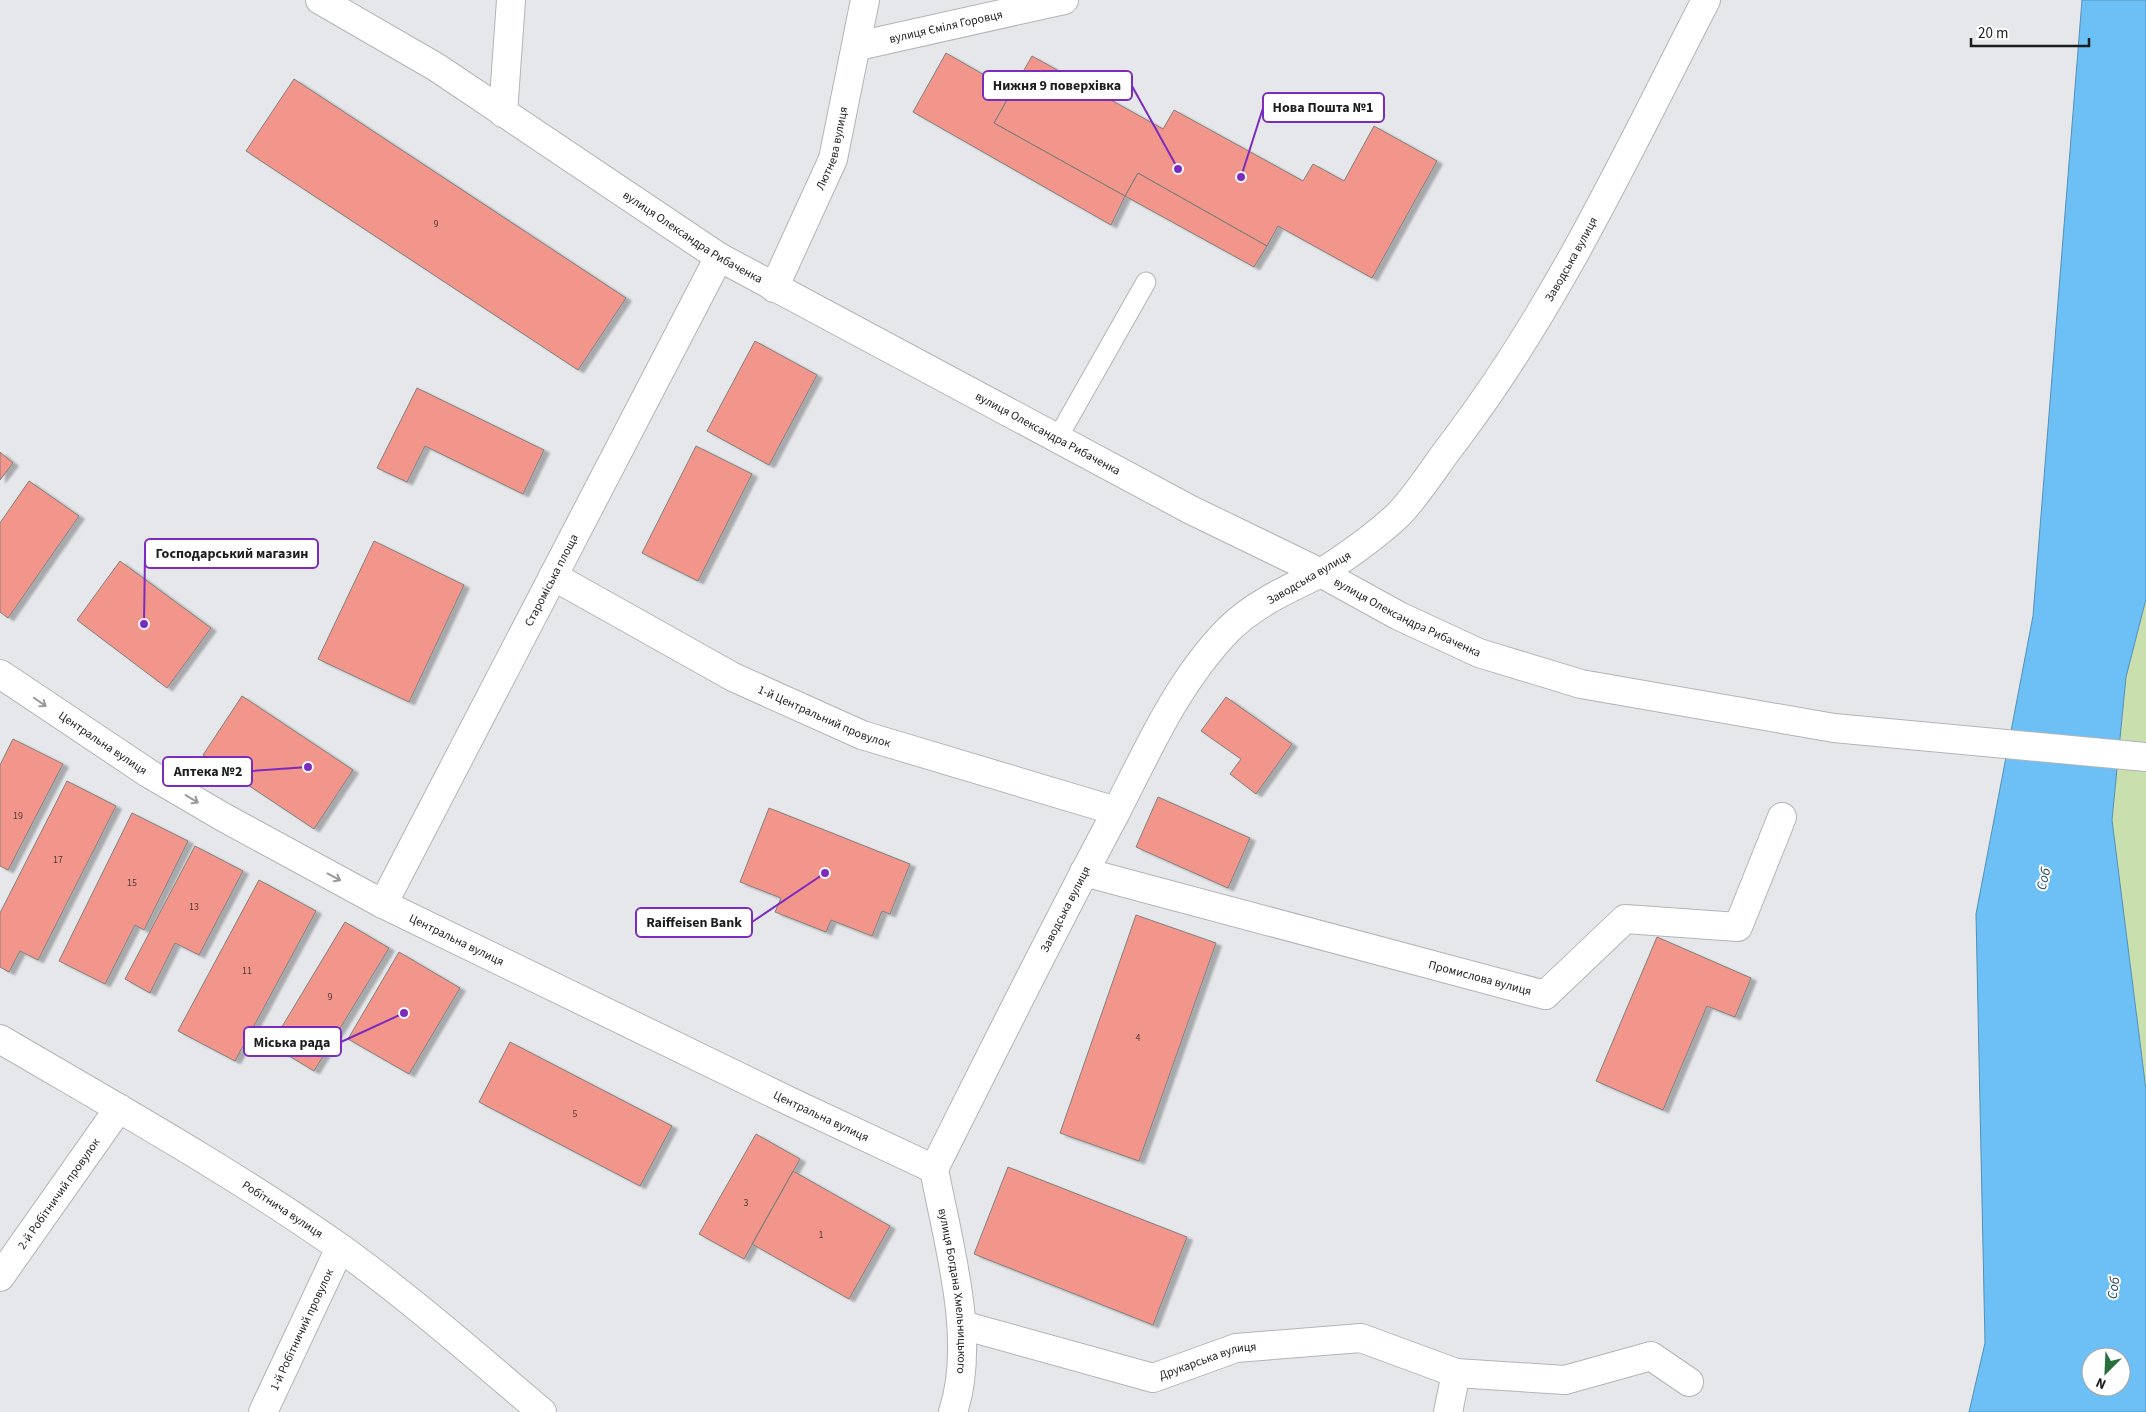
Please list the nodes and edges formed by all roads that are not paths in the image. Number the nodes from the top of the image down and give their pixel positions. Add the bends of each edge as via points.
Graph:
1 (320, 0) edge
2 (511, 0) edge
3 (865, 0) edge
4 (1064, 0) edge
5 (1706, 0) edge
6 (858, 46) junction
7 (503, 114) junction
8 (719, 257) junction
9 (1146, 282) dead end
10 (774, 288) junction
11 (1057, 438) junction
12 (1321, 573) junction
13 (553, 576) junction
14 (0, 674) edge
15 (2146, 757) edge
16 (1116, 811) junction
17 (1782, 817) dead end
18 (1084, 872) junction
19 (383, 904) junction
20 (0, 1039) edge
21 (119, 1108) junction
22 (934, 1169) junction
23 (340, 1248) junction
24 (0, 1278) edge
25 (962, 1325) junction
26 (1456, 1374) junction
27 (1689, 1382) dead end
28 (263, 1412) edge
29 (542, 1412) edge
30 (953, 1412) edge
31 (1448, 1412) edge

1 - 7 main road, вулиця Олександра Рибаченка via 404,47
2 - 7 main road
3 - 6 main road, Лютнева вулиця
4 - 6 main road, вулиця Єміля Горовця
5 - 12 main road, Заводська вулиця via 1579,246 1521,345 1472,417 1400,512 1362,546
6 - 10 main road, Лютнева вулиця via 833,159
7 - 8 main road, вулиця Олександра Рибаченка
8 - 10 main road, вулиця Олександра Рибаченка
8 - 13 main road, Староміська площа
9 - 11 lane
10 - 11 main road, вулиця Олександра Рибаченка
11 - 12 main road, вулиця Олександра Рибаченка via 1190,510
12 - 15 main road, вулиця Олександра Рибаченка via 1399,616 1479,654 1581,684 1834,728
12 - 16 main road, Заводська вулиця via 1272,596 1229,630 1174,703
13 - 16 main road, 1-й Центральний провулок via 733,677 862,735
13 - 19 main road, Староміська площа
14 -> 19 main road, Центральна вулиця via 156,778
16 - 18 main road, Заводська вулиця
17 - 18 main road, Промислова вулиця via 1738,927 1625,918 1545,995
18 - 22 main road, Заводська вулиця
19 - 22 main road, Центральна вулиця
20 - 21 main road, Робітнича вулиця
21 - 23 main road, Робітнича вулиця
21 - 24 main road, 2-й Робітничий провулок
22 - 25 main road, вулиця Богдана Хмельницького
23 - 28 main road, 1-й Робітничий провулок
23 - 29 main road, Робітнича вулиця
25 - 26 main road, Друкарська вулиця via 1153,1378 1236,1348 1361,1338
25 - 30 main road, вулиця Богдана Хмельницького via 962,1369
26 - 27 main road, Друкарська вулиця via 1564,1380 1651,1356
26 - 31 main road

